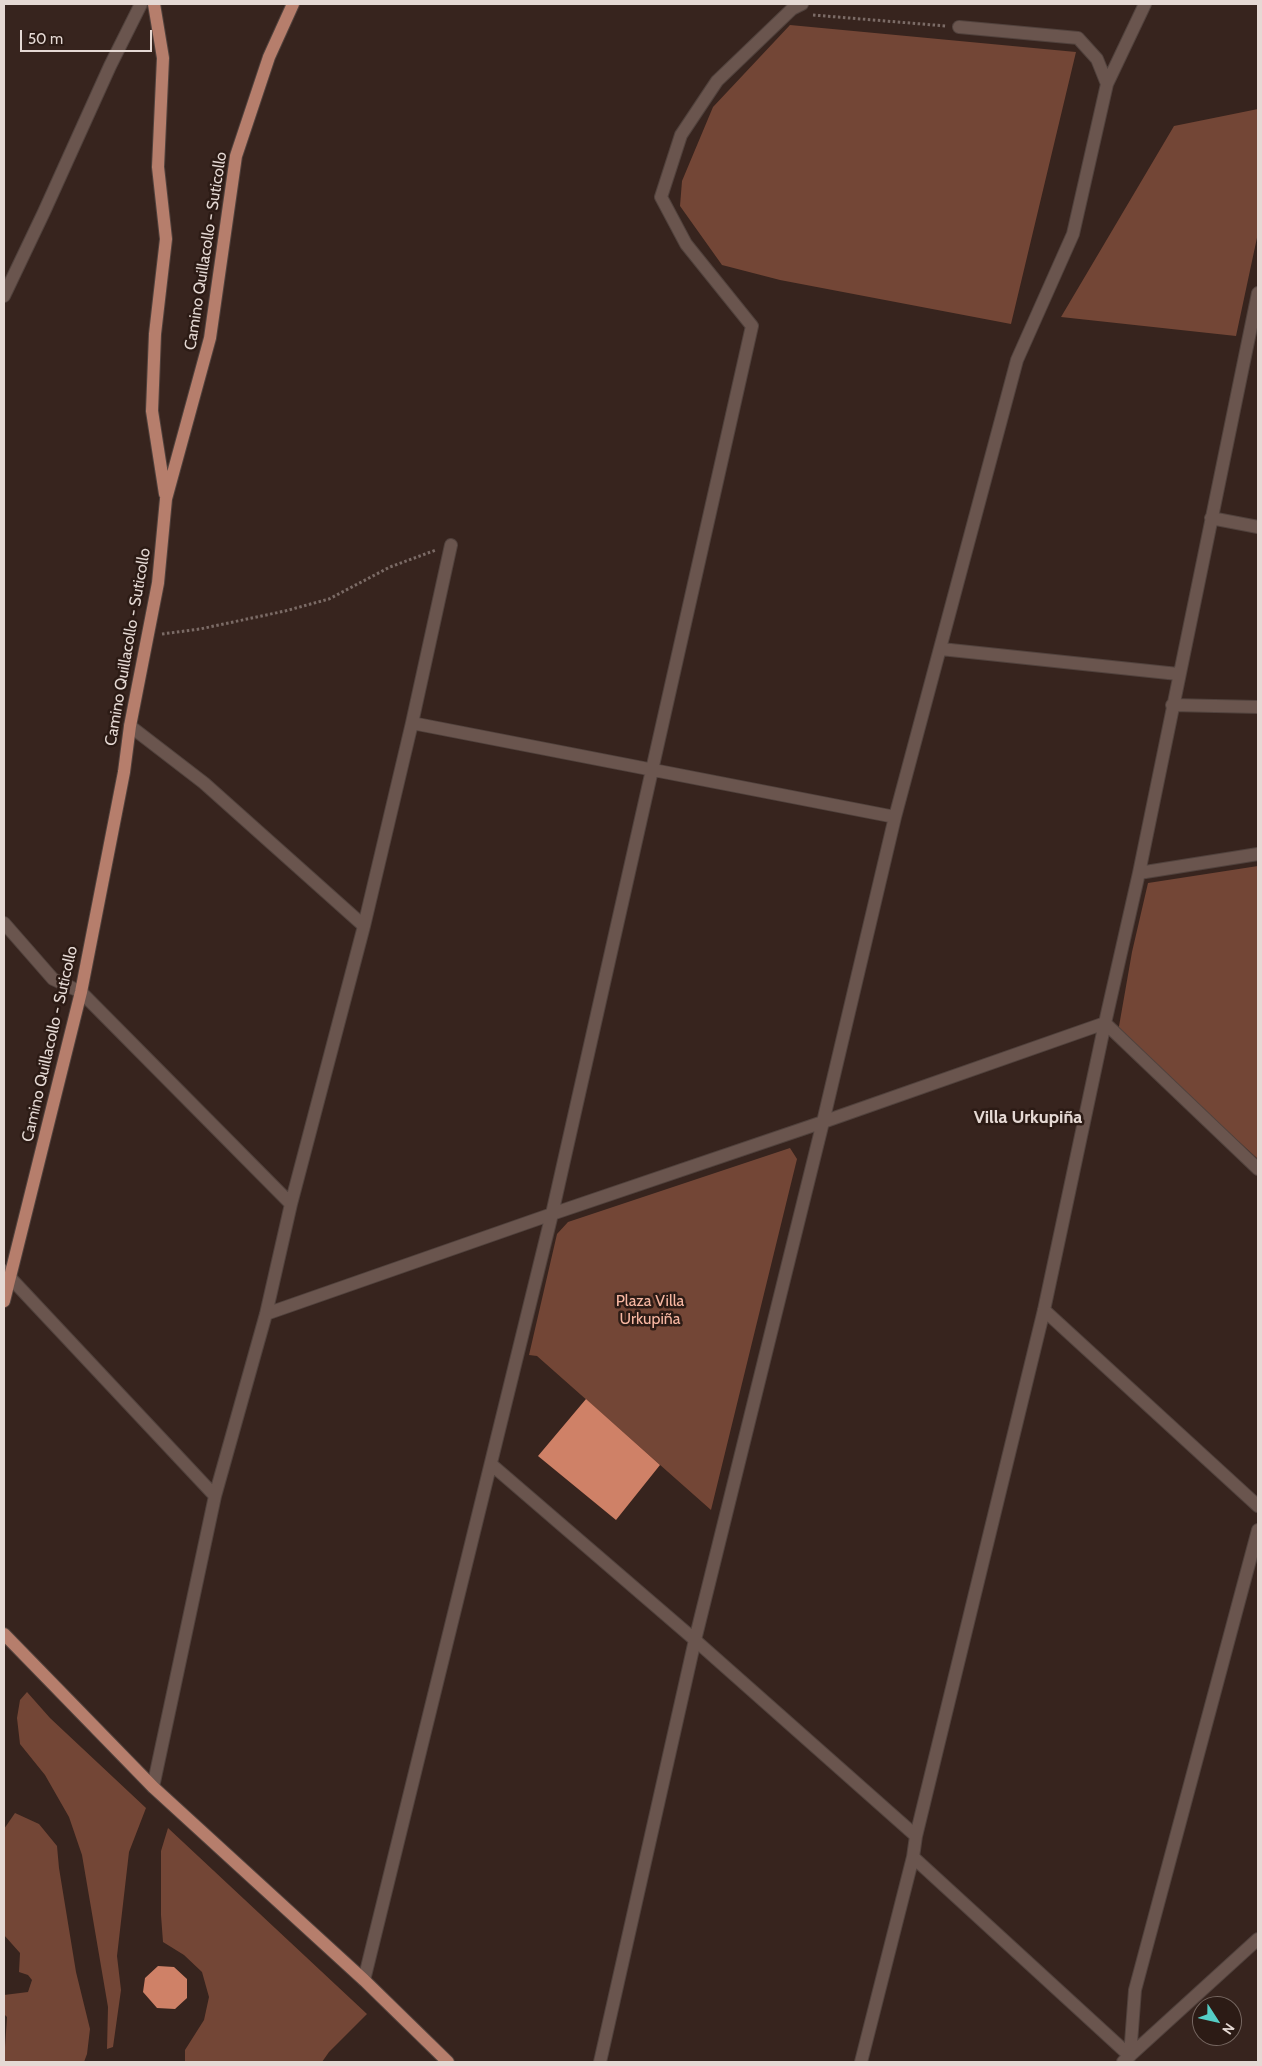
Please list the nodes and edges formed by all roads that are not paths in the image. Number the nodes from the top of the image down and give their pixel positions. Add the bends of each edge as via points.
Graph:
1 (141, 4) edge
2 (154, 4) edge
3 (293, 4) edge
4 (802, 4) edge
5 (1146, 4) edge
6 (959, 27) road end
7 (1107, 84) junction
8 (1258, 293) edge
9 (4, 296) edge
10 (166, 499) junction
11 (1211, 518) junction
12 (1258, 527) edge
13 (451, 545) road end
14 (942, 649) junction
15 (1178, 674) junction
16 (1172, 704) junction
17 (1258, 706) edge
18 (412, 723) junction
19 (130, 726) junction
20 (652, 769) junction
21 (895, 817) junction
22 (1258, 854) edge
23 (1139, 873) junction
24 (4, 923) edge
25 (364, 926) junction
26 (81, 992) junction
27 (1105, 1023) junction
28 (823, 1122) junction
29 (1258, 1169) edge
30 (291, 1204) junction
31 (552, 1214) junction
32 (7, 1274) edge
33 (4, 1301) edge
34 (1044, 1310) junction
35 (266, 1314) junction
36 (492, 1465) junction
37 (215, 1496) junction
38 (1258, 1506) edge
39 (1258, 1530) edge
40 (4, 1634) edge
41 (695, 1640) junction
42 (152, 1787) junction
43 (916, 1836) junction
44 (913, 1857) junction
45 (1258, 1939) edge
46 (364, 1980) junction
47 (1126, 2059) edge
48 (448, 2062) edge
49 (600, 2062) edge
50 (861, 2062) edge

1 - 9 street
2 - 10 main road via 163,58 158,168 166,239 155,334 152,411
3 - 10 main road, Camino Quillacollo - Suticollo via 269,57 236,156 210,338
4 - 20 street via 788,13 718,81 682,135 662,197 686,244 752,326
5 - 7 street
6 - 7 street via 1078,38 1097,59
7 - 14 street via 1073,234 1017,360
8 - 11 street
10 - 19 main road, Camino Quillacollo - Suticollo via 158,583
11 - 12 street
11 - 15 street
13 - 18 street
14 - 15 street
14 - 21 street
15 - 16 street
16 - 17 street
16 - 23 street
18 - 20 street
18 - 25 street
19 - 25 street via 204,783
19 - 26 main road, Camino Quillacollo - Suticollo
20 - 21 street
20 - 31 street
21 - 28 street
22 - 23 street
23 - 27 street
24 - 26 street via 53,979
25 - 30 street
26 - 30 street
26 - 32 main road, Camino Quillacollo - Suticollo
27 - 28 street
27 - 29 street
27 - 34 street
28 - 31 street
28 - 41 street
30 - 35 street
31 - 35 street
31 - 36 street
32 - 33 main road, Camino Quillacollo - Suticollo
32 - 37 street
34 - 38 street
34 - 43 street
35 - 37 street
36 - 41 street
36 - 46 street
37 - 42 street
39 - 47 street via 1134,1990
40 - 42 main road
41 - 43 street
41 - 49 street
42 - 46 main road
43 - 44 street
44 - 47 street
44 - 50 street
45 - 47 street
46 - 48 main road

